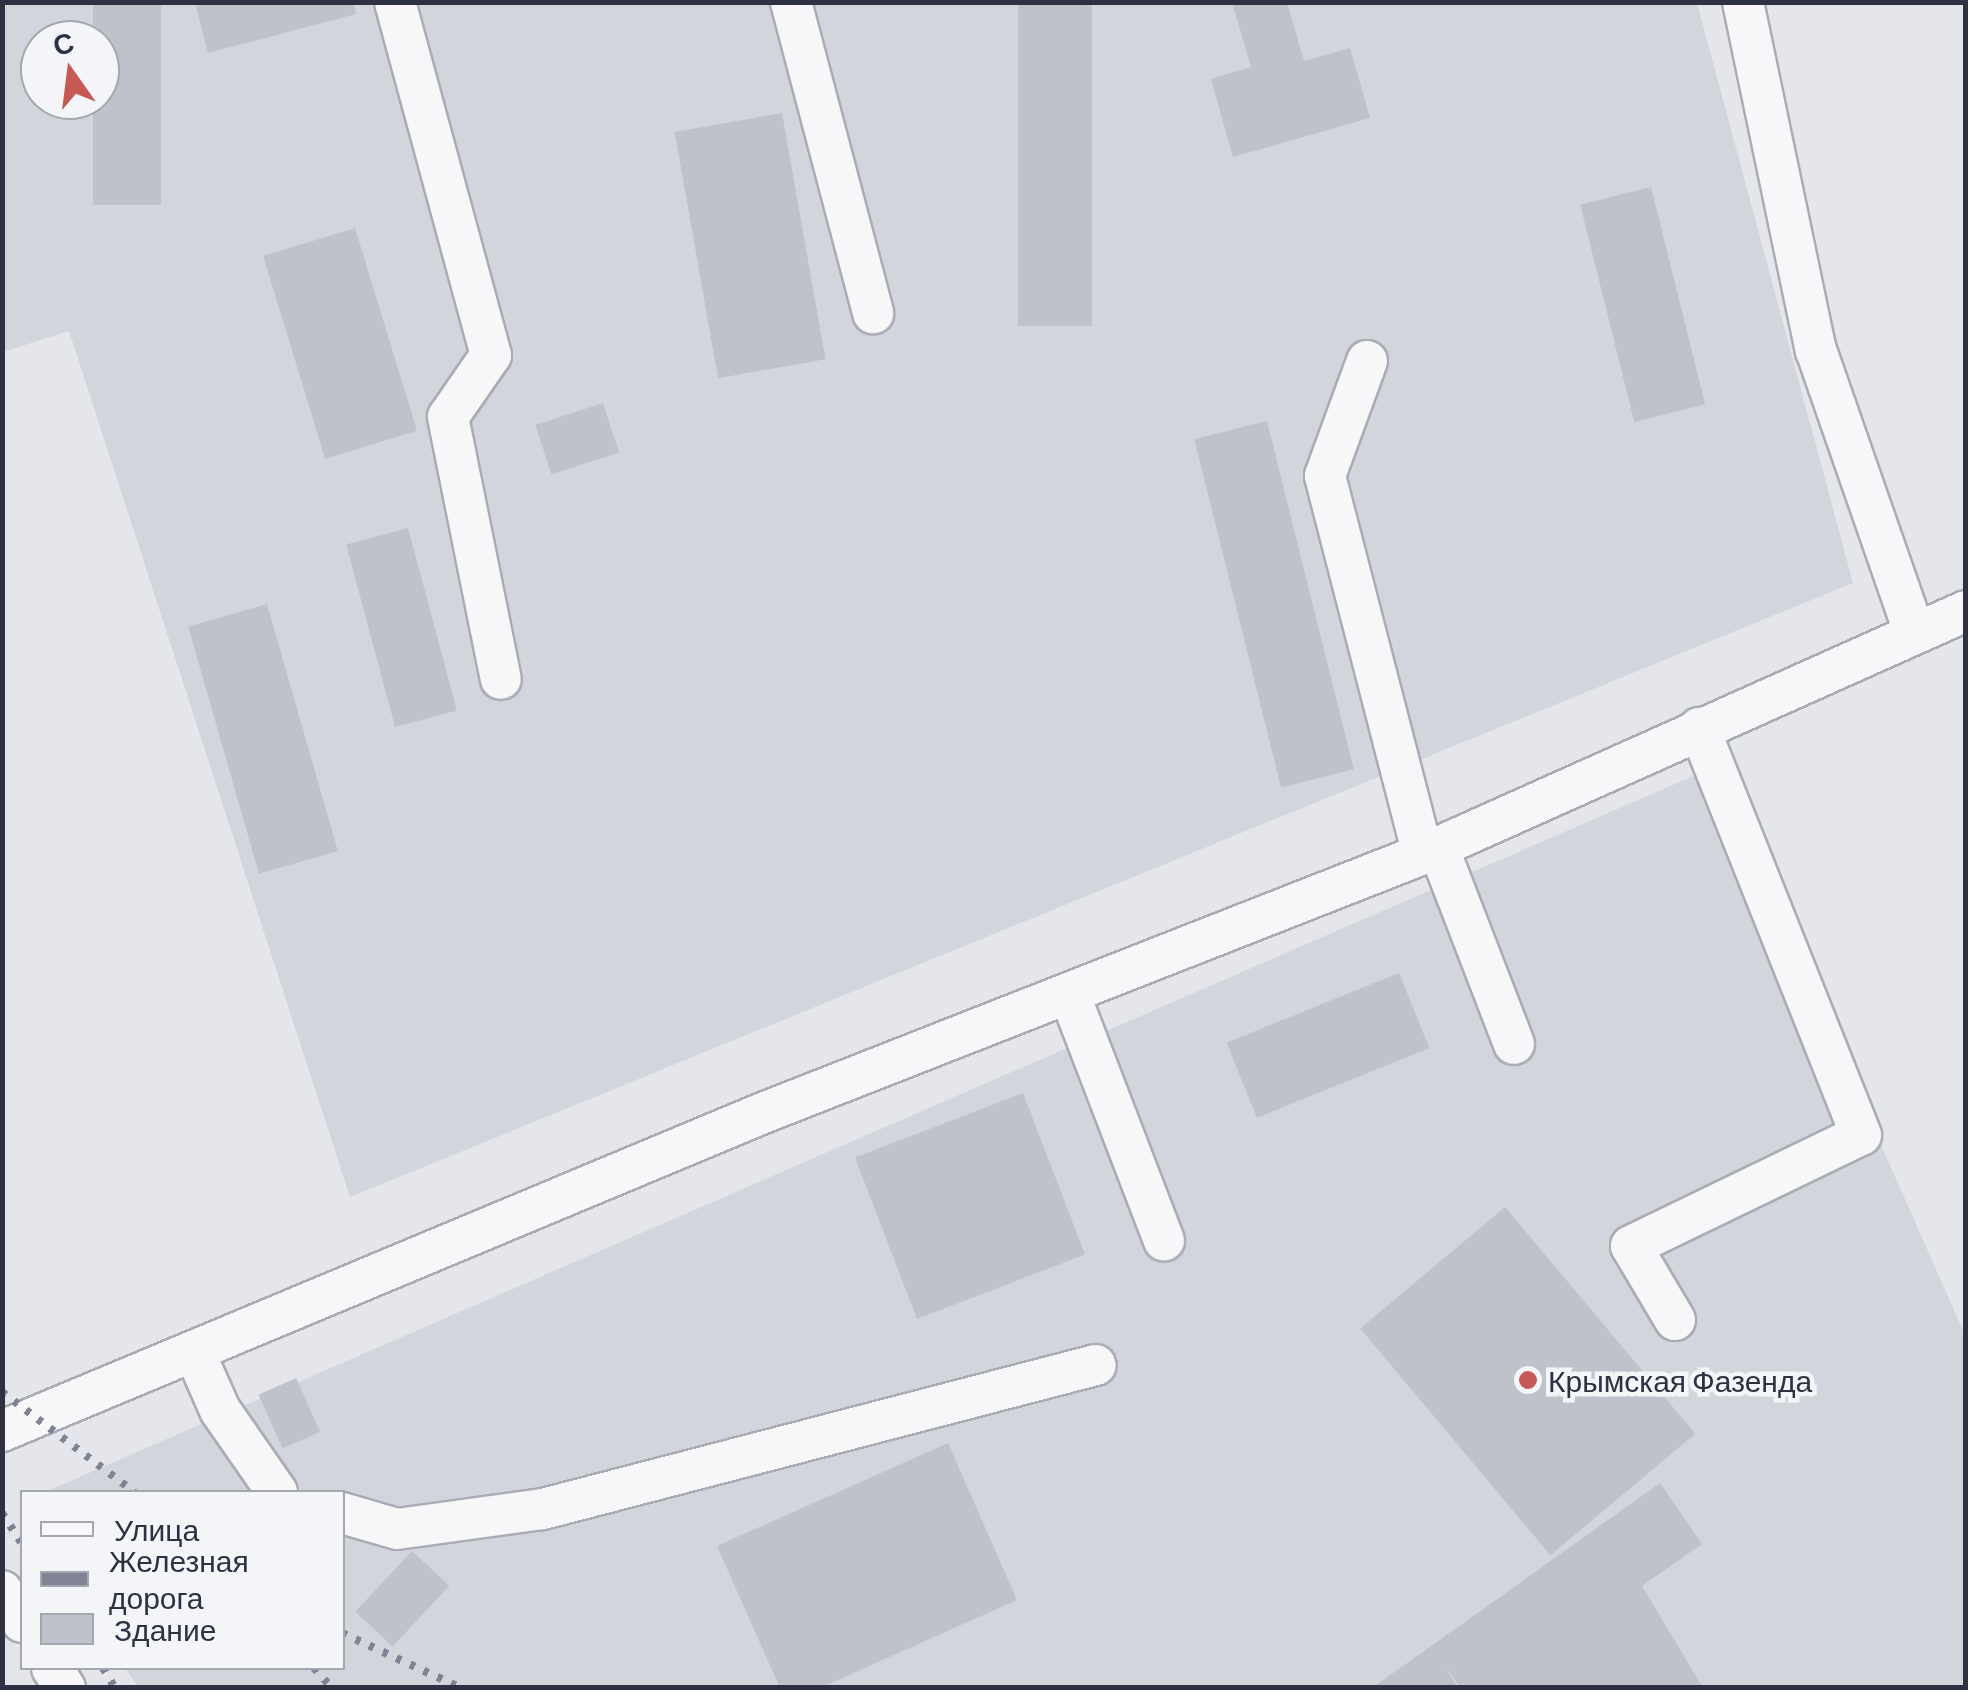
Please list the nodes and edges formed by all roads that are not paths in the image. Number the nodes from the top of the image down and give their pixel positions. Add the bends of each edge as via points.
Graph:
1 (395, 2) edge
2 (791, 2) edge
3 (1743, 2) edge
4 (873, 313) dead end
5 (1368, 361) dead end
6 (1966, 611) edge
7 (1914, 631) junction
8 (501, 679) dead end
9 (1699, 728) junction
10 (1430, 850) junction
11 (1069, 992) junction
12 (1514, 1044) dead end
13 (1164, 1240) dead end
14 (1675, 1320) dead end
15 (194, 1351) junction
16 (1096, 1365) dead end
17 (2, 1431) edge
18 (277, 1490) edge
19 (345, 1514) edge
20 (2, 1591) edge
21 (20, 1619) edge

1 - 8 street via 491,354 448,417
2 - 4 street
3 - 7 street via 1816,350
5 - 10 street via 1325,476
6 - 7 street
7 - 9 street
9 - 10 street
9 - 14 street via 1861,1135 1630,1246
10 - 11 street
10 - 12 street
11 - 13 street
11 - 15 street
15 - 17 street
15 - 18 street via 220,1410
16 - 19 street via 543,1509 397,1529
20 - 21 street

